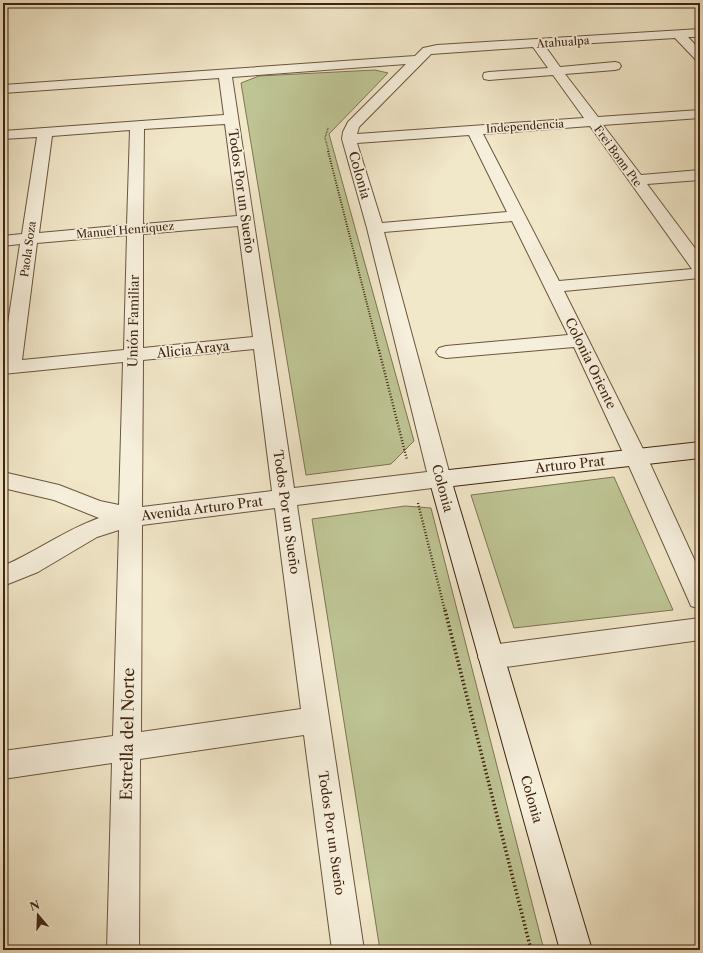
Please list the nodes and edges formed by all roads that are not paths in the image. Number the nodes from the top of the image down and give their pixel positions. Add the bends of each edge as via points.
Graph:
1 (700, 33) edge
2 (679, 35) junction
3 (537, 44) junction
4 (422, 56) junction
5 (700, 57) edge
6 (614, 66) dead end
7 (558, 71) junction
8 (226, 73) junction
9 (489, 76) dead end
10 (3, 89) edge
11 (700, 114) edge
12 (232, 119) junction
13 (593, 121) junction
14 (137, 125) junction
15 (474, 130) junction
16 (45, 132) junction
17 (3, 135) edge
18 (349, 139) junction
19 (700, 175) edge
20 (636, 180) junction
21 (518, 216) junction
22 (246, 220) junction
23 (375, 228) junction
24 (135, 230) junction
25 (30, 238) junction
26 (700, 240) edge
27 (3, 241) edge
28 (681, 241) junction
29 (700, 267) edge
30 (700, 273) edge
31 (554, 287) junction
32 (580, 340) junction
33 (263, 342) junction
34 (446, 352) dead end
35 (133, 355) junction
36 (7, 367) edge
37 (700, 450) edge
38 (636, 457) junction
39 (440, 479) junction
40 (3, 480) edge
41 (285, 497) junction
42 (131, 517) junction
43 (3, 576) edge
44 (700, 599) edge
45 (700, 629) edge
46 (491, 658) junction
47 (316, 720) junction
48 (126, 747) junction
49 (3, 765) edge
50 (123, 950) edge
51 (348, 950) edge
52 (576, 950) edge

1 - 2 street, Atahualpa
2 - 3 street, Atahualpa
2 - 5 street
3 - 4 street, Atahualpa
3 - 7 street, Frei Bonn Pte
4 - 8 street, Atahualpa
4 - 18 street, Colonia via 353,125
6 - 7 street
7 - 9 street
7 - 13 street, Frei Bonn Pte
8 - 10 street, Atahualpa
8 - 12 street, Todos Por un Sueño
11 - 13 street, Independencia
12 - 14 street
12 - 22 street, Todos Por un Sueño
13 - 15 street, Independencia
13 - 20 street, Frei Bonn Pte
14 - 16 street
14 - 24 street, Unión Familiar
15 - 18 street, Independencia
15 - 21 street, Colonia Oriente
16 - 17 street
16 - 25 street, Paola Soza
18 - 23 street, Colonia
19 - 20 street
20 - 28 street, Frei Bonn Pte
21 - 23 street
21 - 31 street, Colonia Oriente
22 - 24 street, Manuel Henríquez
22 - 33 street, Todos Por un Sueño
23 - 39 street, Colonia
24 - 25 street, Manuel Henríquez
24 - 35 street, Unión Familiar
25 - 27 street, Manuel Henríquez
25 - 36 street, Paola Soza
26 - 28 street
28 - 29 street, Frei Bonn Pte
30 - 31 street
31 - 32 street, Colonia Oriente
32 - 34 street
32 - 38 street, Colonia Oriente
33 - 35 street, Alicia Araya
33 - 41 street, Todos Por un Sueño
35 - 36 street, Alicia Araya
35 - 42 street, Unión Familiar
37 - 38 street, Arturo Prat
38 - 39 street, Arturo Prat
38 - 44 street, Colonia Oriente
39 - 41 street, Avenida Arturo Prat
39 - 46 street, Colonia
40 - 42 street, Avenida Arturo Prat via 60,493 96,509
41 - 42 street, Avenida Arturo Prat
41 - 47 street, Todos Por un Sueño
42 - 43 street, Avenida Arturo Prat via 89,532 30,565
42 - 48 street, Estrella del Norte
45 - 46 street
46 - 52 street, Colonia
47 - 48 street
47 - 51 street, Todos Por un Sueño
48 - 49 street
48 - 50 street, Estrella del Norte

